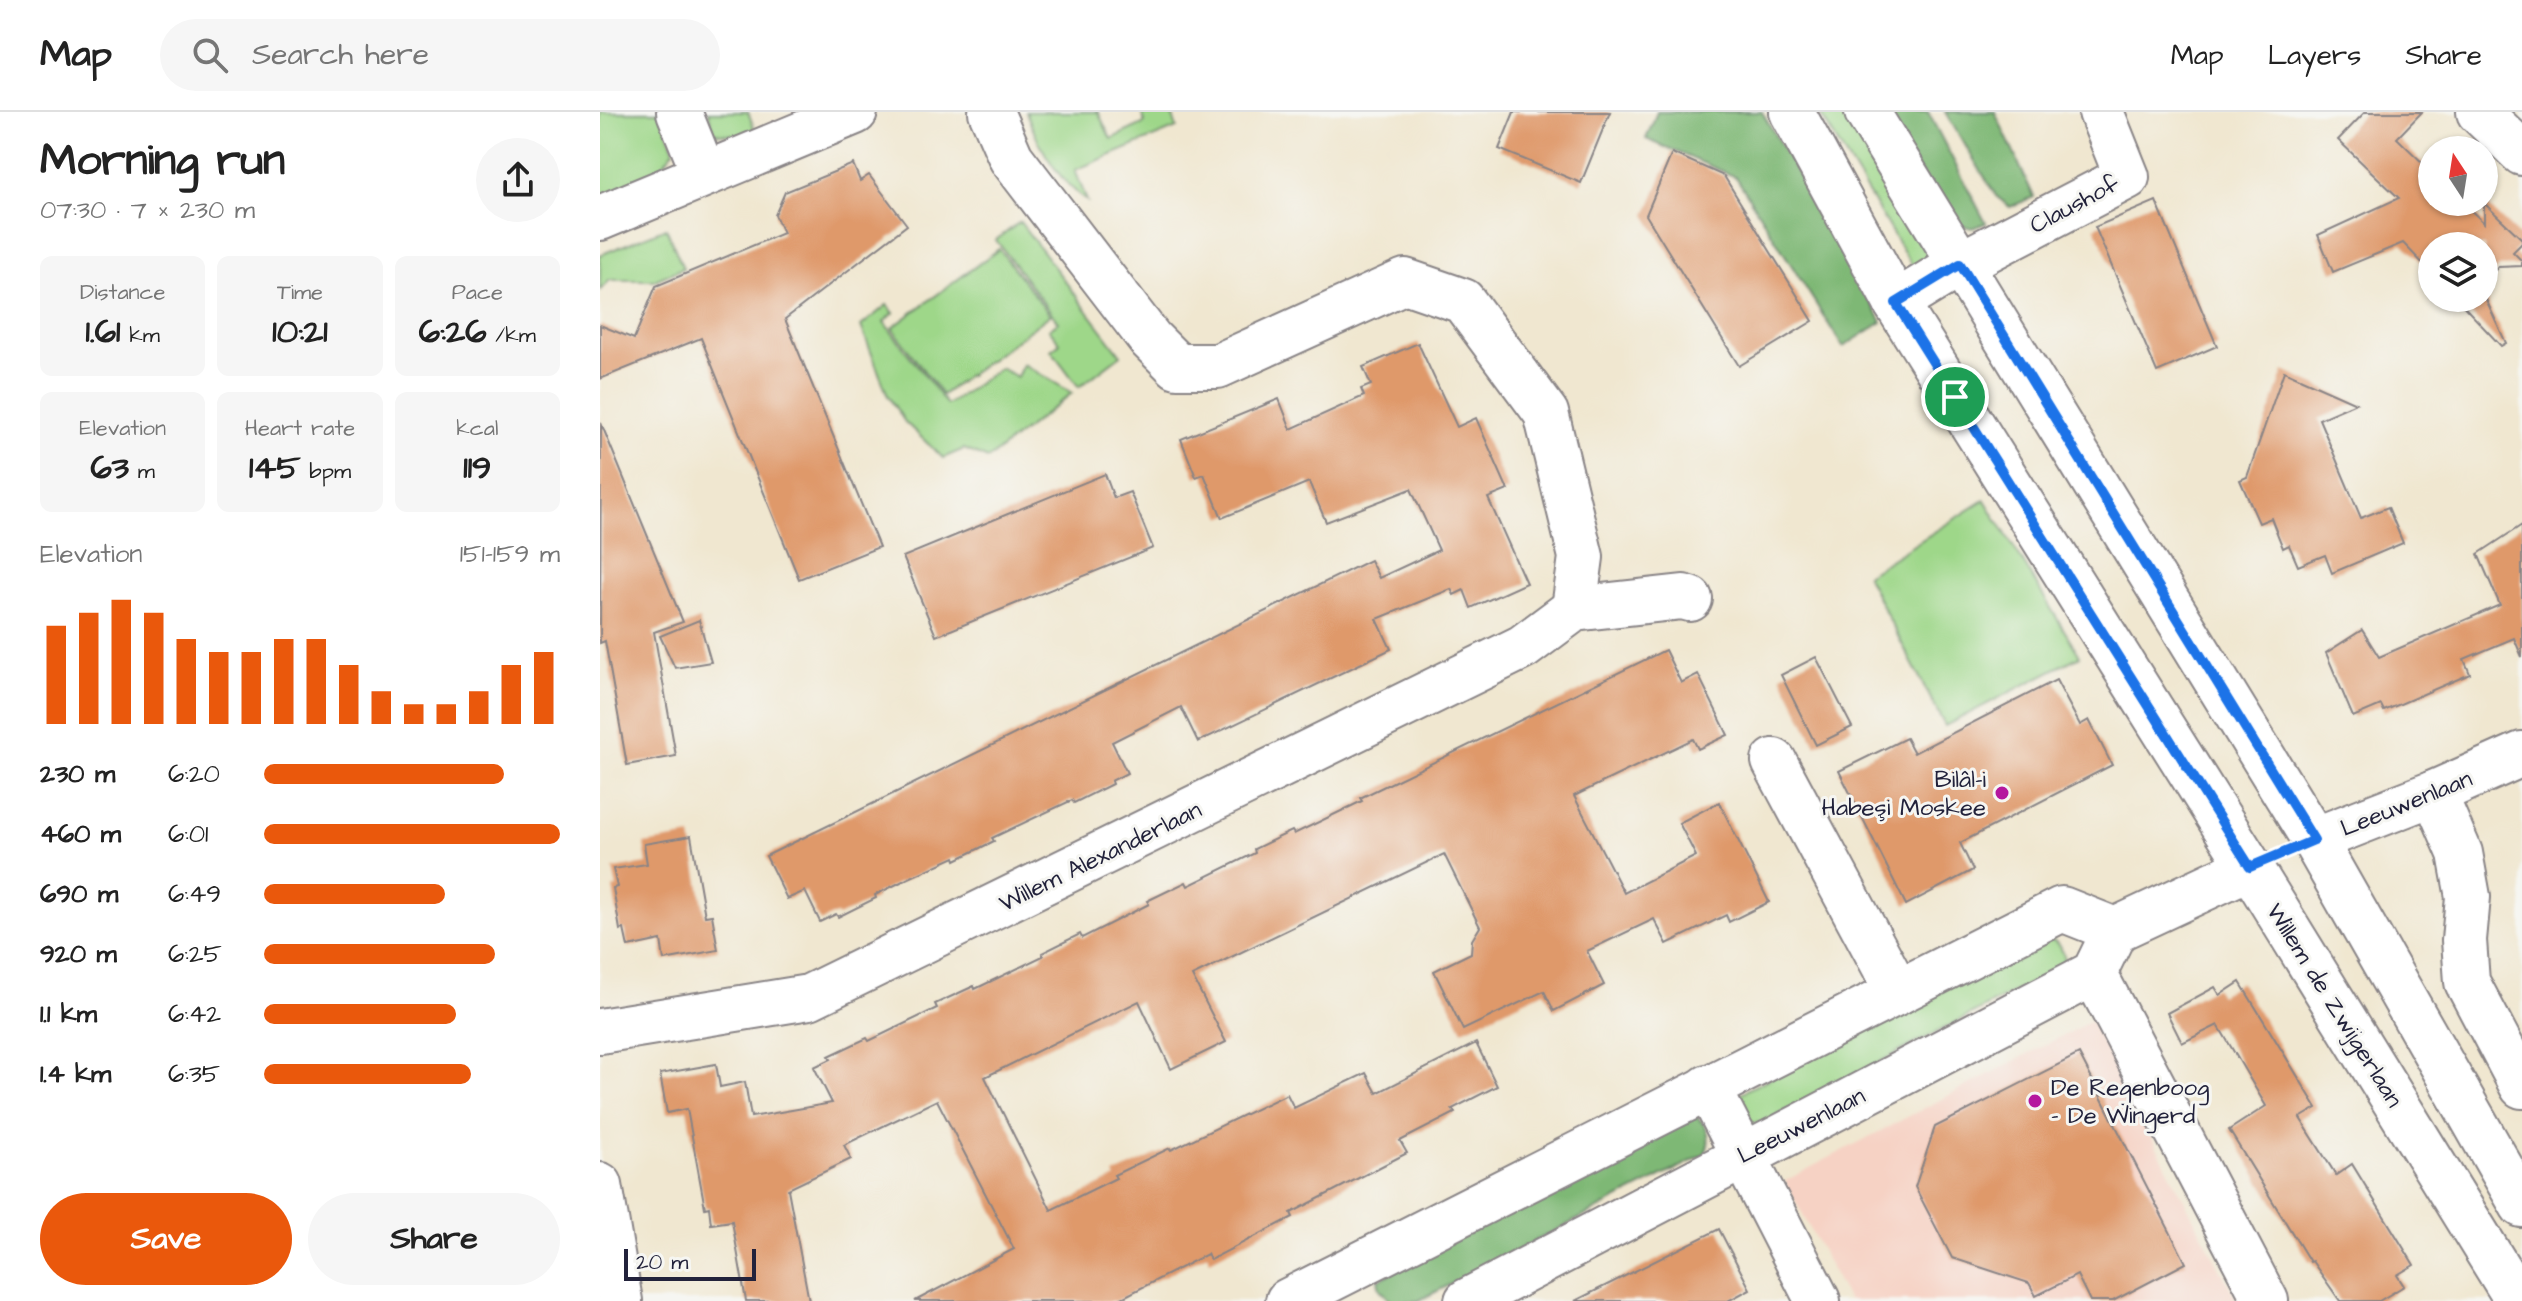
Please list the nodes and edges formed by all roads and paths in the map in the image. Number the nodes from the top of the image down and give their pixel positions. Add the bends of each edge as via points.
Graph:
1 (679, 112) edge
2 (855, 112) edge
3 (991, 112) edge
4 (1792, 112) edge
5 (1867, 112) edge
6 (2101, 112) edge
7 (2479, 112) edge
8 (2522, 153) edge
9 (704, 174) junction
10 (600, 218) edge
11 (1960, 264) junction
12 (1896, 303) junction
13 (1690, 599) dead end
14 (1574, 609) junction
15 (2522, 754) edge
16 (1774, 761) dead end
17 (2434, 793) junction
18 (2314, 840) junction
19 (2250, 867) junction
20 (2115, 930) junction
21 (2094, 973) junction
22 (1898, 992) junction
23 (600, 1031) edge
24 (2522, 1086) edge
25 (1708, 1087) junction
26 (1744, 1155) junction
27 (600, 1185) edge
28 (2522, 1205) edge
29 (1354, 1286) edge
30 (620, 1301) edge
31 (1288, 1301) edge
32 (1467, 1301) edge
33 (1818, 1301) edge
34 (2266, 1301) edge
35 (2518, 1301) edge

1 - 9 street
2 - 9 street
3 - 14 street via 1011,158 1150,339 1177,366 1218,366 1405,281 1463,301 1546,413 1581,557
4 - 12 street, Willem de Zwijgerlaan
5 - 11 street
6 - 11 street, Claushof via 2127,177
7 - 8 street
9 - 10 street
11 - 12 street
11 - 18 street
12 - 19 street, Willem de Zwijgerlaan
13 - 14 street
14 - 23 street, Willem Alexanderlaan via 1523,647 809,997
15 - 17 street, Leeuwenlaan
16 - 22 street
17 - 18 street, Leeuwenlaan
17 - 24 street via 2460,853 2468,897 2467,982
18 - 19 street, Leeuwenlaan
18 - 28 street
19 - 20 street, Leeuwenlaan
19 - 35 street, Willem de Zwijgerlaan
20 - 21 street
20 - 22 street via 2062,909
21 - 26 street, Leeuwenlaan
21 - 34 street
22 - 25 street
25 - 26 street
25 - 29 street
26 - 32 street, Leeuwenlaan
26 - 33 street
27 - 30 street
29 - 31 street

